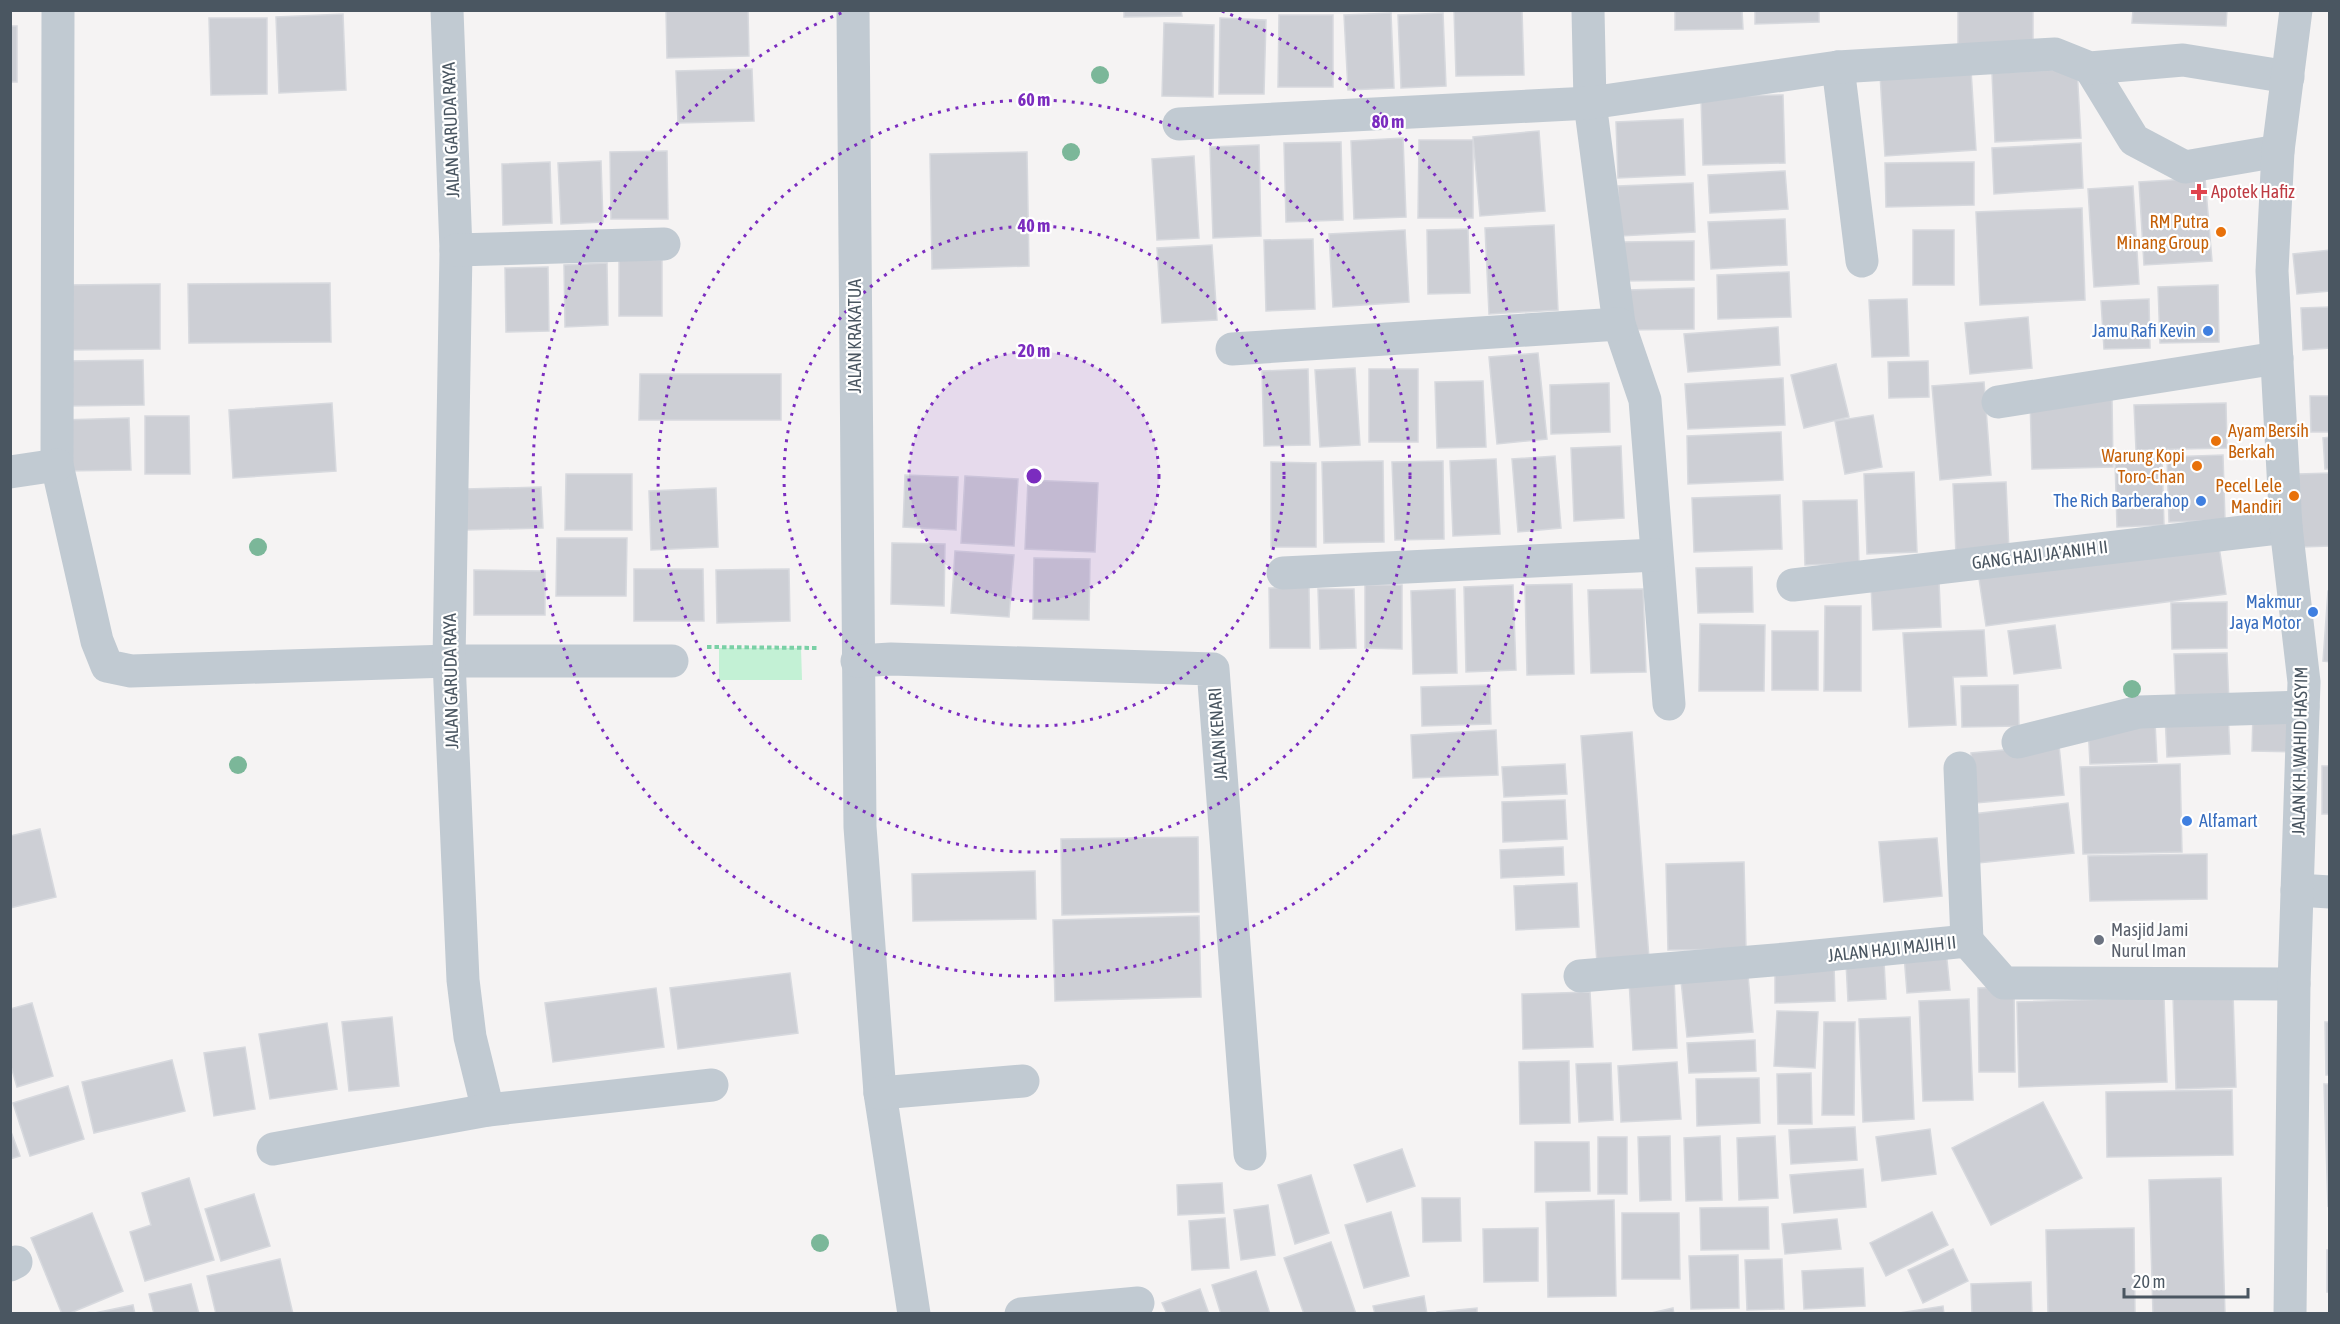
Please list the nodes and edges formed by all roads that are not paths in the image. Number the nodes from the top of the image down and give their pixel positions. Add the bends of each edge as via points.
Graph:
1 (58, 10) edge
2 (447, 10) edge
3 (852, 10) edge
4 (1588, 10) edge
5 (2296, 10) edge
6 (1838, 67) junction
7 (2090, 68) junction
8 (2288, 77) junction
9 (1590, 103) junction
10 (1179, 124) dead end
11 (2278, 151) junction
12 (664, 244) dead end
13 (456, 250) junction
14 (1862, 261) dead end
15 (1619, 324) junction
16 (1232, 349) dead end
17 (2277, 358) junction
18 (1998, 402) dead end
19 (57, 465) junction
20 (10, 472) edge
21 (2286, 527) junction
22 (1656, 555) junction
23 (1284, 573) dead end
24 (1793, 585) dead end
25 (448, 661) junction
26 (672, 661) road end
27 (857, 661) junction
28 (2312, 691) edge
29 (1669, 704) dead end
30 (2018, 742) dead end
31 (1960, 768) dead end
32 (2297, 890) junction
33 (2330, 892) edge
34 (1967, 941) junction
35 (1580, 976) dead end
36 (2294, 984) junction
37 (1023, 1081) dead end
38 (712, 1085) dead end
39 (880, 1093) junction
40 (488, 1110) junction
41 (273, 1149) dead end
42 (1250, 1154) dead end
43 (1138, 1303) dead end
44 (914, 1314) edge
45 (1021, 1314) edge
46 (2290, 1314) edge

1 - 19 street
2 - 13 street, JALAN GARUDA RAYA
3 - 27 street, JALAN KRAKATUA
4 - 9 street
5 - 8 street, JALAN KH. WAHID HASYIM
6 - 7 street via 2055,54
6 - 9 street
6 - 14 street
7 - 8 street via 2183,60
7 - 11 street via 2134,140 2185,167
8 - 11 street, JALAN KH. WAHID HASYIM
9 - 10 street
9 - 15 street
11 - 17 street, JALAN KH. WAHID HASYIM via 2272,271
12 - 13 street
13 - 25 street, JALAN GARUDA RAYA
15 - 16 street
15 - 22 street via 1645,400
17 - 18 street
17 - 21 street, JALAN KH. WAHID HASYIM
19 - 20 street
19 - 25 street via 97,640 107,666 131,671
21 - 24 street, GANG HAJI JA'ANIH II
21 - 28 street, JALAN KH. WAHID HASYIM
22 - 23 street
22 - 29 street
25 - 26 street
25 - 40 street, JALAN GARUDA RAYA via 463,980 470,1037
27 - 39 street, JALAN KRAKATUA via 860,827
27 - 42 street, JALAN KENARI via 1213,669
28 - 30 street via 2139,712
28 - 32 street, JALAN KH. WAHID HASYIM
31 - 34 street
32 - 33 street
32 - 36 street, JALAN KH. WAHID HASYIM
34 - 35 street, JALAN HAJI MAJIH II
34 - 36 street, JALAN HAJI MAJIH II via 2004,983
36 - 46 street, JALAN KH. WAHID HASYIM
37 - 39 street
38 - 40 street
39 - 44 street, JALAN KRAKATUA
40 - 41 street
43 - 45 street

